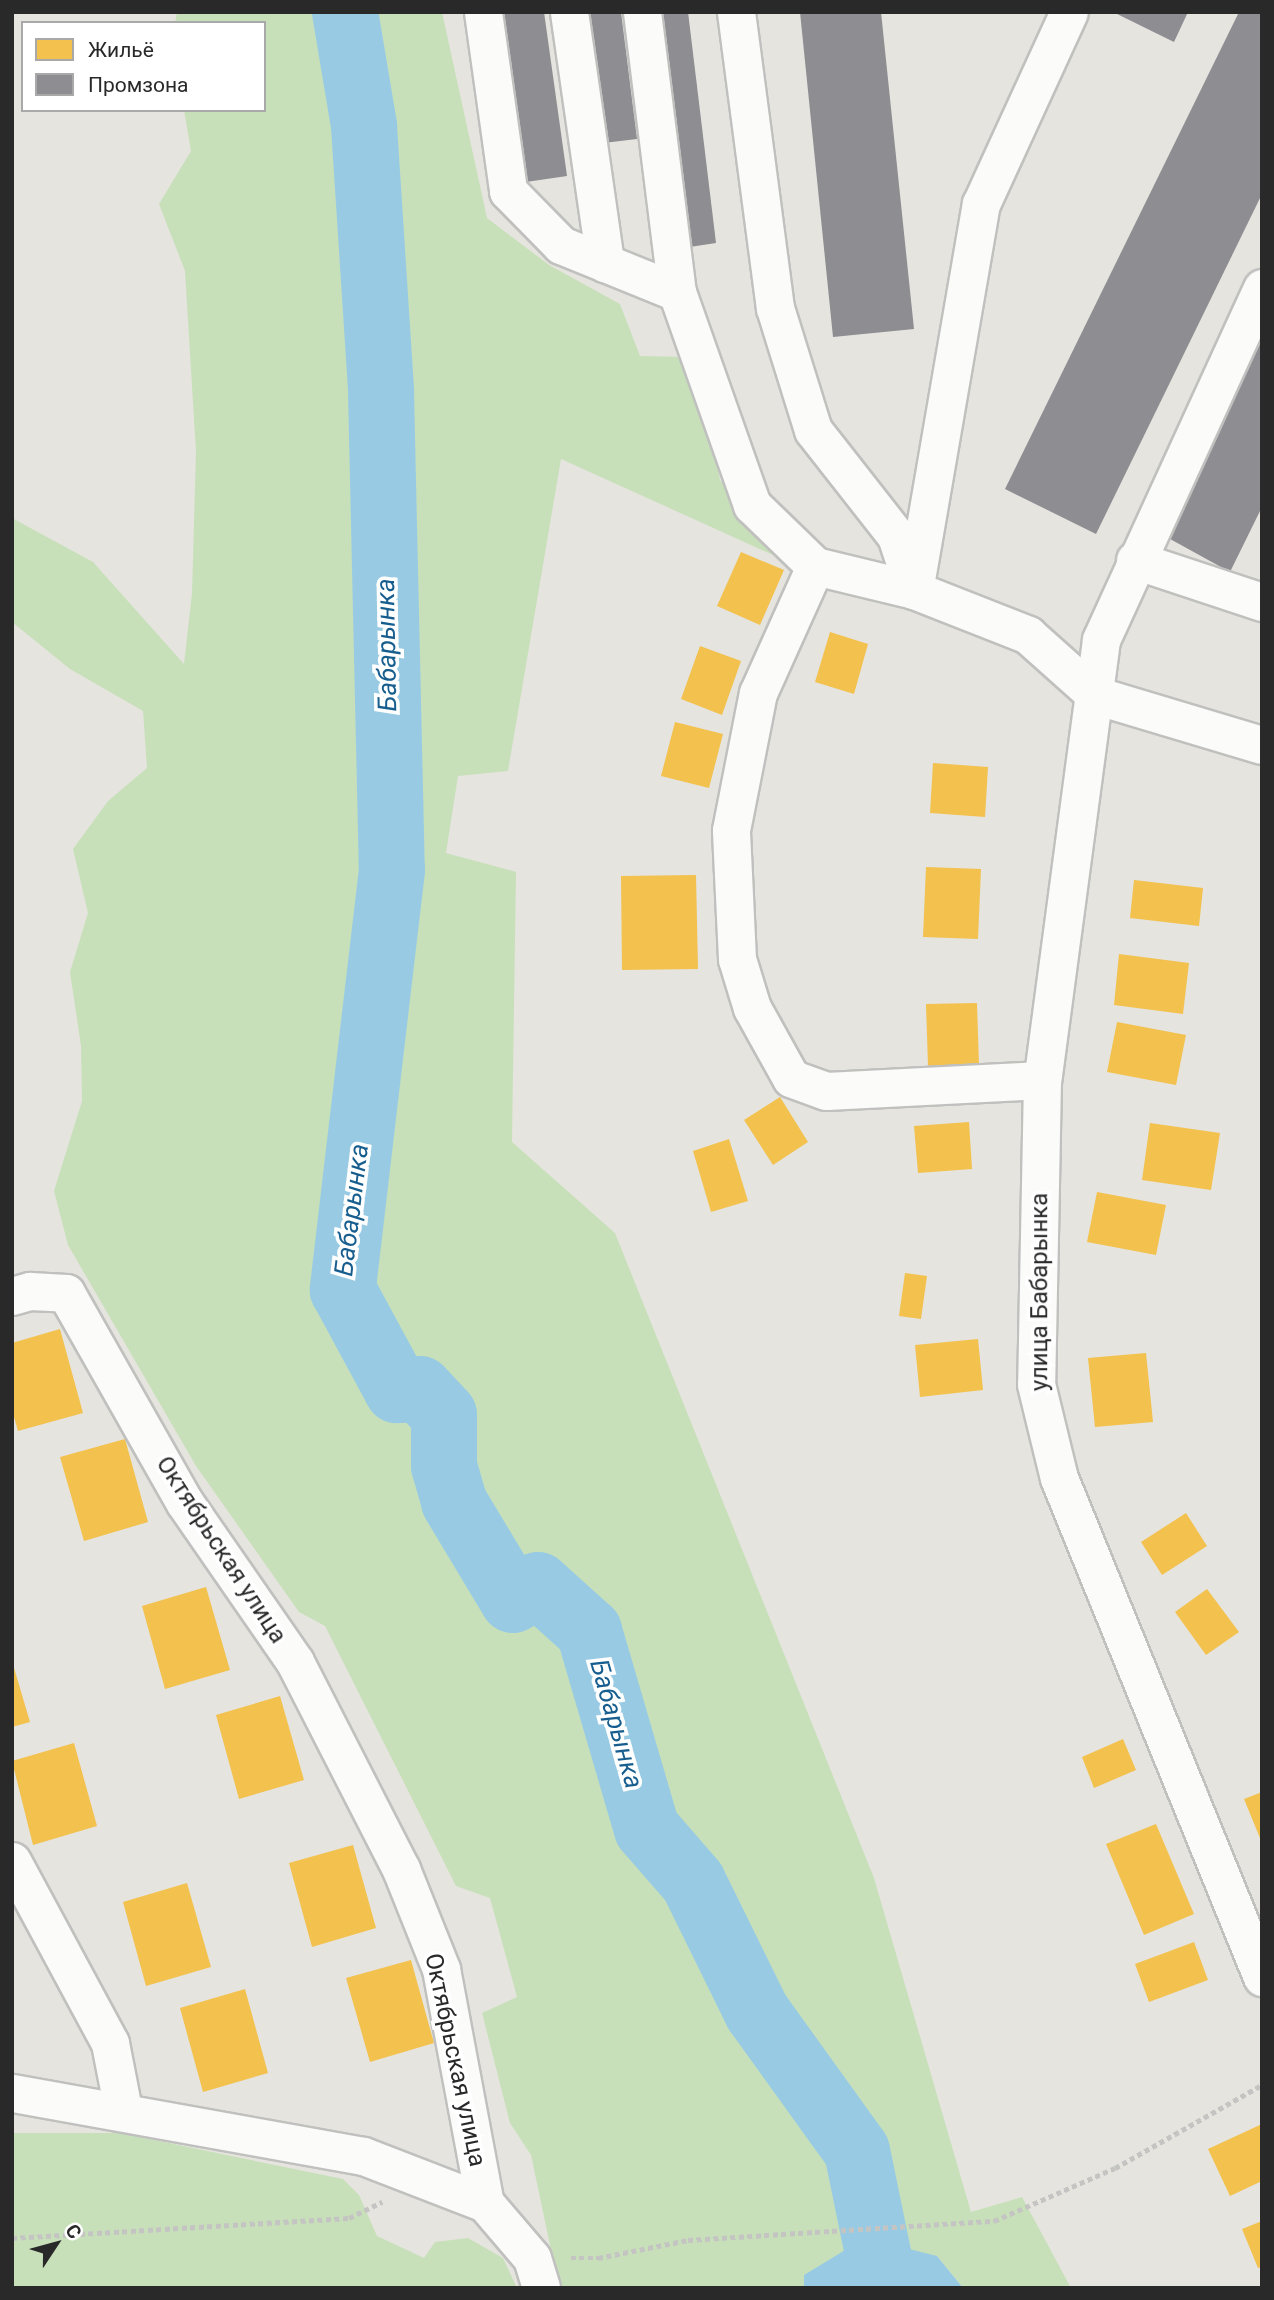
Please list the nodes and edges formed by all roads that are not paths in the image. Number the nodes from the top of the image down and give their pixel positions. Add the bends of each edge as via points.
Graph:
1 (483, 12) edge
2 (569, 12) edge
3 (642, 12) edge
4 (736, 12) edge
5 (1069, 12) edge
6 (605, 263) junction
7 (1262, 288) edge
8 (677, 292) junction
9 (1136, 560) junction
10 (815, 566) junction
11 (914, 590) junction
12 (1262, 603) edge
13 (1095, 695) junction
14 (1262, 745) edge
15 (1042, 1080) junction
16 (12, 1296) edge
17 (12, 1861) edge
18 (1262, 1977) edge
19 (12, 2093) edge
20 (123, 2110) junction
21 (485, 2203) junction
22 (536, 2273) edge

1 - 6 street via 508,191 561,245
2 - 6 street
3 - 8 street
4 - 11 street via 775,308 813,430 896,536
5 - 11 street via 981,204
6 - 8 street
7 - 9 street, улица Бабарынка
8 - 10 street via 752,505
9 - 12 street
9 - 13 street, улица Бабарынка via 1101,640
10 - 11 street
10 - 15 street via 758,693 731,830 737,959 752,1008 791,1078 826,1091
11 - 13 street via 1028,635
13 - 14 street
13 - 15 street, улица Бабарынка
15 - 18 street, улица Бабарынка via 1036,1384 1056,1465
16 - 21 street, Октябрьская улица via 30,1291 66,1293 185,1503 295,1662 401,1869 441,1969
17 - 20 street via 110,2043
19 - 20 street, Октябрьская улица
20 - 21 street, Октябрьская улица via 363,2156
21 - 22 street

